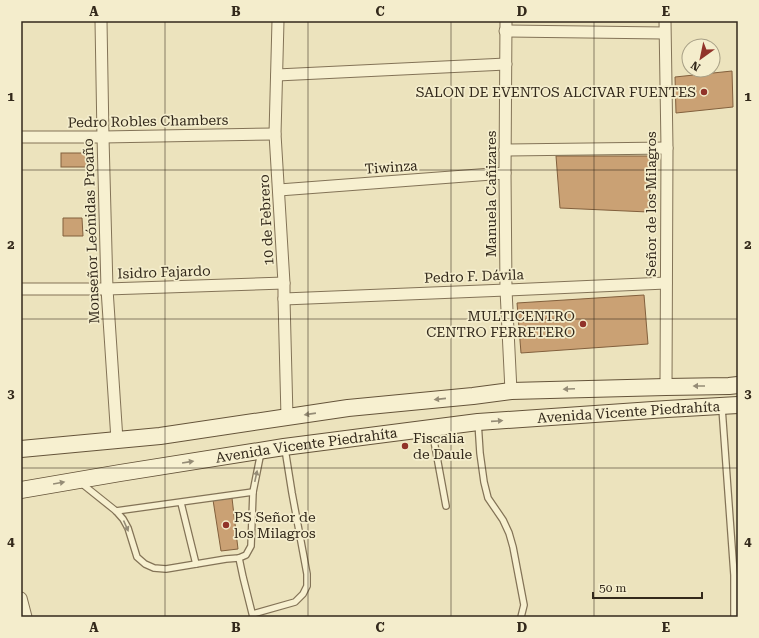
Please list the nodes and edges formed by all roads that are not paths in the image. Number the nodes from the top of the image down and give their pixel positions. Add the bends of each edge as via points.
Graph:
1 (101, 21) edge
2 (278, 21) edge
3 (665, 21) edge
4 (506, 26) edge
5 (664, 33) junction
6 (506, 64) junction
7 (277, 75) junction
8 (275, 134) junction
9 (21, 137) edge
10 (103, 137) junction
11 (667, 148) junction
12 (505, 150) junction
13 (505, 173) junction
14 (279, 190) junction
15 (284, 283) junction
16 (666, 283) junction
17 (21, 289) edge
18 (107, 289) junction
19 (506, 290) junction
20 (284, 299) junction
21 (738, 385) edge
22 (666, 387) junction
23 (511, 391) junction
24 (738, 405) edge
25 (722, 406) junction
26 (287, 417) junction
27 (478, 422) junction
28 (432, 428) junction
29 (117, 440) junction
30 (284, 447) junction
31 (21, 449) edge
32 (261, 451) junction
33 (78, 480) junction
34 (21, 490) edge
35 (252, 492) junction
36 (181, 503) junction
37 (446, 506) dead end
38 (116, 511) junction
39 (239, 558) junction
40 (196, 564) junction
41 (21, 598) edge
42 (253, 616) edge
43 (26, 617) edge
44 (521, 617) edge
45 (734, 617) edge

1 - 10 street, Monseñor Leónidas Proaño
2 - 7 street, 10 de Febrero
3 - 5 street, Señor de los Milagros
4 - 5 street
4 - 6 street, Manuela Cañizares
5 - 11 street, Señor de los Milagros
6 - 7 street
6 - 12 street, Manuela Cañizares
7 - 8 street, 10 de Febrero
8 - 10 street, Pedro Robles Chambers
8 - 14 street, 10 de Febrero
9 - 10 street, Pedro Robles Chambers
10 - 18 street, Monseñor Leónidas Proaño
11 - 12 street
11 - 16 street, Señor de los Milagros
12 - 13 street, Manuela Cañizares
13 - 14 street, Tiwinza
13 - 19 street, Manuela Cañizares
14 - 15 street, 10 de Febrero
15 - 18 street, Isidro Fajardo
15 - 20 street, 10 de Febrero
16 - 19 street, Pedro F. Dávila
16 - 22 street, Señor de los Milagros
17 - 18 street, Isidro Fajardo
18 - 29 street, Monseñor Leónidas Proaño
19 - 20 street, Pedro F. Dávila
19 - 23 street, Manuela Cañizares
20 - 26 street, 10 de Febrero
21 -> 22 main road, Avenida Vicente Piedrahíta
22 -> 23 main road, Avenida Vicente Piedrahíta
23 -> 26 main road, Avenida Vicente Piedrahíta
24 - 25 main road, Avenida Vicente Piedrahíta
27 -> 25 main road, Avenida Vicente Piedrahíta
25 - 45 lane via 734,575
26 - 29 main road, Avenida Vicente Piedrahíta
27 - 28 main road, Avenida Vicente Piedrahíta
27 - 44 lane via 480,453 488,498 509,533 513,547 524,605
28 - 30 main road, Avenida Vicente Piedrahíta
28 - 37 lane
29 - 31 main road, Avenida Vicente Piedrahíta
30 - 32 main road, Avenida Vicente Piedrahíta
30 - 42 lane via 307,586 295,602
33 -> 32 main road, Avenida Vicente Piedrahíta
35 -> 32 lane
34 -> 33 main road, Avenida Vicente Piedrahíta
33 - 38 lane
35 - 36 lane
35 - 39 lane via 251,546 246,554
36 - 38 lane
36 - 40 lane
38 -> 40 lane via 128,528 137,557 144,564 166,569
39 - 40 lane
39 - 42 lane
41 - 43 street

